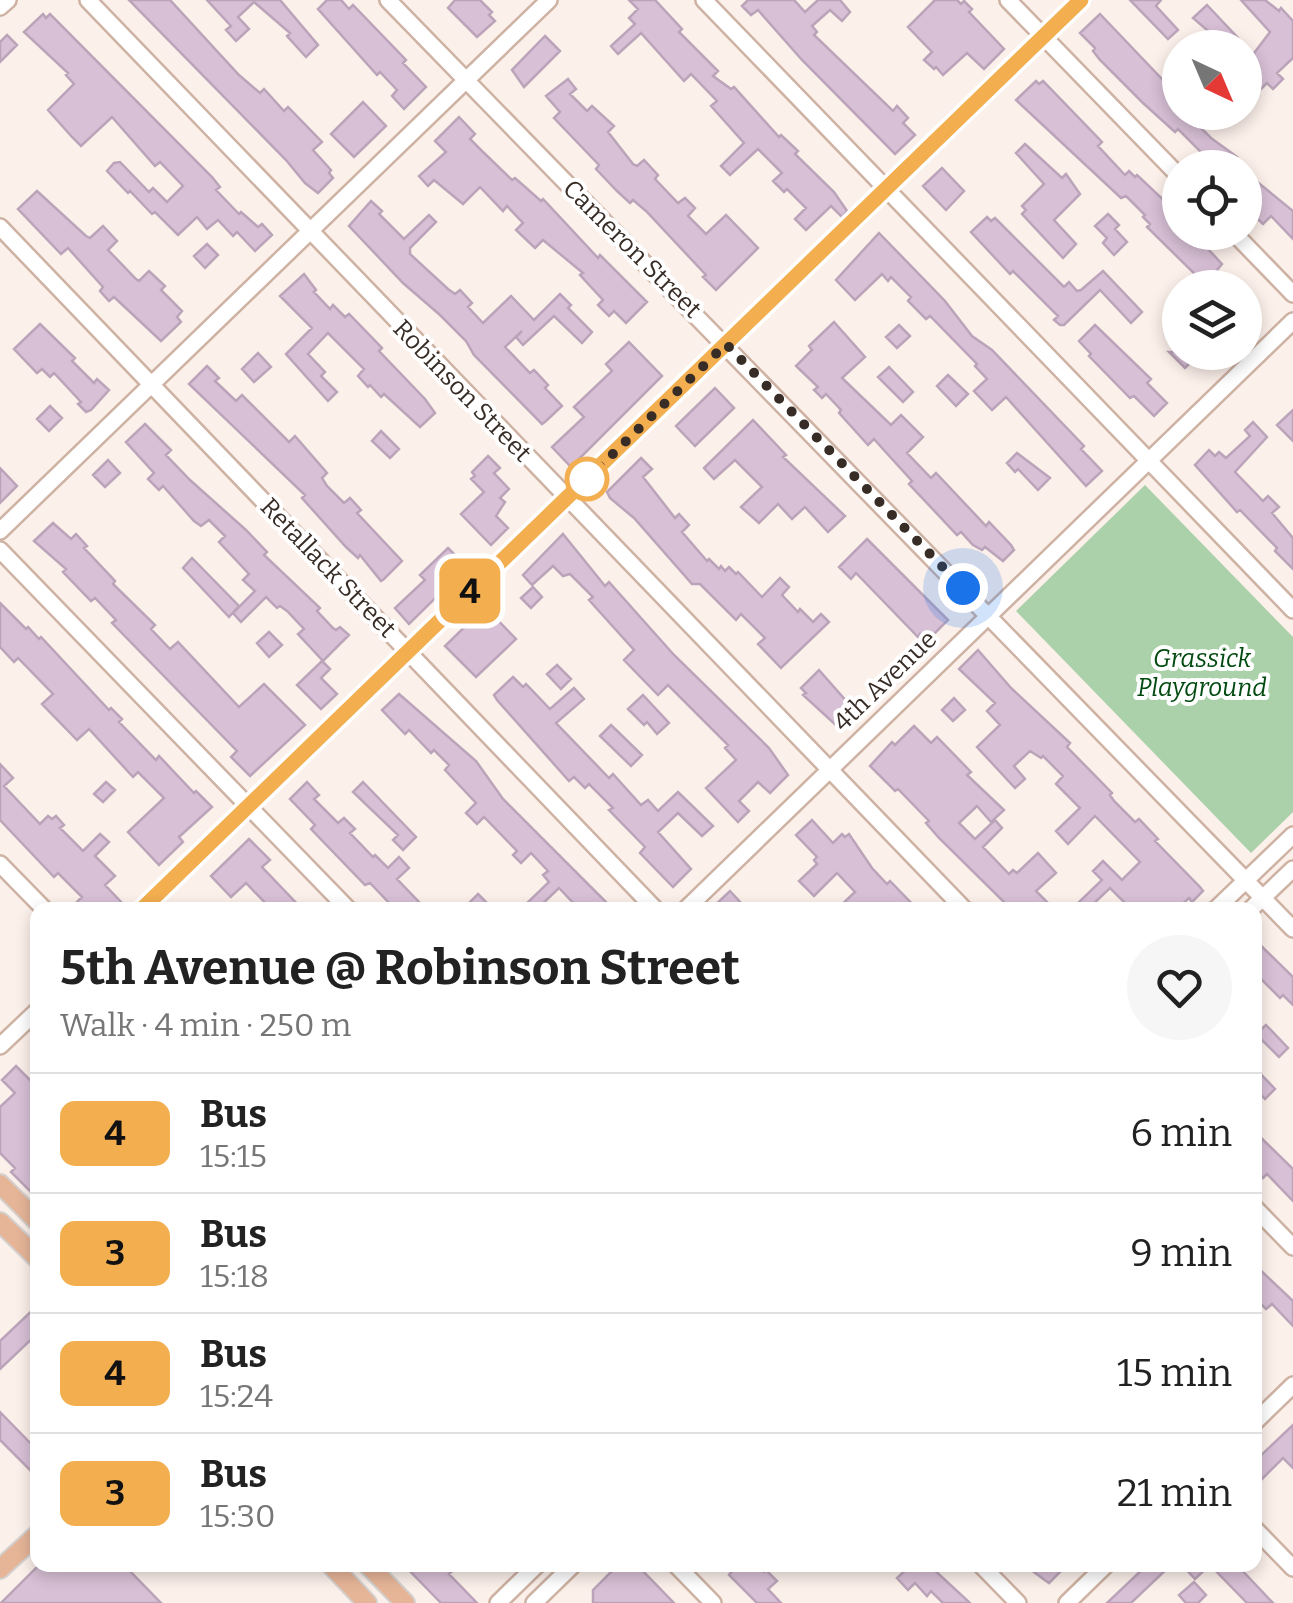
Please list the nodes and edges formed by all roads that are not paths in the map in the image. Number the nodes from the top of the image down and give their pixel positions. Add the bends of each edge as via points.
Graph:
1 (8, 0) edge
2 (88, 0) edge
3 (388, 0) edge
4 (548, 0) edge
5 (704, 0) edge
6 (1008, 0) edge
7 (1082, 0) edge
8 (0, 7) edge
9 (1044, 37) junction
10 (466, 80) junction
11 (1162, 159) edge
12 (886, 188) junction
13 (0, 227) edge
14 (309, 232) junction
15 (1250, 250) edge
16 (1293, 294) edge
17 (1293, 321) edge
18 (726, 344) junction
19 (151, 385) junction
20 (1148, 462) junction
21 (566, 500) junction
22 (0, 531) edge
23 (0, 550) edge
24 (1293, 610) edge
25 (990, 615) junction
26 (408, 651) junction
27 (830, 770) junction
28 (248, 806) junction
29 (1293, 835) edge
30 (0, 864) edge
31 (1293, 868) edge
32 (1246, 880) junction
33 (1263, 898) junction
34 (37, 902) edge
35 (149, 902) edge
36 (341, 902) edge
37 (648, 902) edge
38 (693, 902) edge
39 (957, 902) edge
40 (1223, 902) edge
41 (1259, 902) edge
42 (1293, 929) edge
43 (30, 1018) edge
44 (0, 1046) edge
45 (0, 1184) edge
46 (30, 1214) edge
47 (1262, 1215) edge
48 (0, 1222) edge
49 (1293, 1248) edge
50 (30, 1251) edge
51 (1293, 1385) edge
52 (1262, 1415) edge
53 (1262, 1536) edge
54 (30, 1541) edge
55 (1293, 1568) edge
56 (0, 1569) edge
57 (338, 1572) edge
58 (375, 1572) edge
59 (531, 1572) edge
60 (566, 1572) edge
61 (683, 1572) edge
62 (988, 1572) edge
63 (1099, 1572) edge
64 (367, 1603) edge
65 (406, 1603) edge
66 (498, 1603) edge
67 (534, 1603) edge
68 (713, 1603) edge
69 (1018, 1603) edge
70 (1066, 1603) edge

1 - 8 street
2 - 14 street, Robinson Street
3 - 10 street, Cameron Street
4 - 10 street
5 - 12 street
6 - 9 street
7 - 9 street
9 - 11 street
9 - 12 street
10 - 14 street
10 - 18 street, Cameron Street
12 - 18 street
12 - 20 street
13 - 19 street, Retallack Street
14 - 19 street
14 - 21 street, Robinson Street
15 - 16 street
17 - 20 street, 4th Avenue
18 - 21 street
18 - 25 street, Cameron Street
19 - 22 street
19 - 26 street, Retallack Street
20 - 24 street
20 - 25 street, 4th Avenue
21 - 26 street
21 - 27 street, Robinson Street
23 - 28 street
25 - 27 street, 4th Avenue
25 - 32 street, Cameron Street
26 - 28 street
26 - 37 street, Retallack Street
27 - 38 street, 4th Avenue
27 - 39 street, Robinson Street
28 - 35 street
28 - 36 street
29 - 32 street
30 - 34 street
31 - 33 street
32 - 33 street, Cameron Street
32 - 40 street
33 - 41 street
33 - 42 street, Cameron Street
43 - 44 street
45 - 46 main road
47 - 49 street
48 - 50 main road
51 - 52 street
53 - 55 street
54 - 56 main road
57 - 64 main road
58 - 65 main road
59 - 66 street
60 - 67 street
61 - 68 street
62 - 69 street
63 - 70 street

